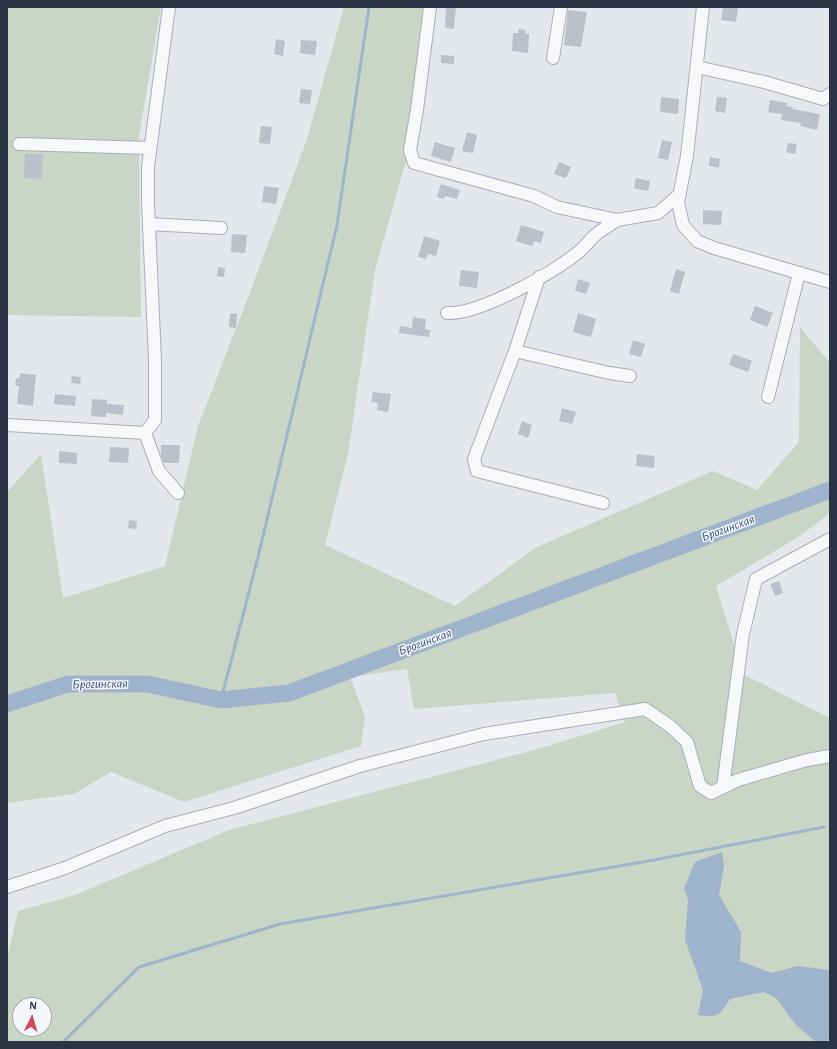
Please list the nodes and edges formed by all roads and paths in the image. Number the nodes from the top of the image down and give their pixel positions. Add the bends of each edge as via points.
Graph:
1 (169, 7) edge
2 (430, 7) edge
3 (561, 7) edge
4 (703, 7) edge
5 (553, 58) dead end
6 (697, 67) junction
7 (830, 94) edge
8 (19, 144) dead end
9 (150, 148) junction
10 (680, 194) junction
11 (617, 220) junction
12 (149, 224) junction
13 (221, 228) dead end
14 (799, 273) junction
15 (539, 278) junction
16 (830, 282) edge
17 (447, 313) dead end
18 (515, 352) junction
19 (630, 376) dead end
20 (768, 397) dead end
21 (7, 425) edge
22 (145, 433) junction
23 (178, 493) dead end
24 (602, 503) dead end
25 (830, 539) edge
26 (830, 756) edge
27 (723, 787) junction
28 (7, 887) edge

1 - 9 street
2 - 11 street via 410,150 414,163 534,196 557,207
3 - 5 street
4 - 6 street
6 - 7 street via 823,99
6 - 10 street via 688,156
8 - 9 street
9 - 12 street
10 - 11 street via 658,213
10 - 14 street via 678,202 683,225 697,241
11 - 15 street via 593,236 582,250
12 - 13 street
12 - 22 street via 155,352 155,420
14 - 16 street
14 - 20 street
15 - 17 street via 483,305 458,314
15 - 18 street
18 - 19 street
18 - 24 street via 474,459 477,471
21 - 22 street
22 - 23 street via 159,471
25 - 27 street via 756,579 742,634
26 - 27 street via 807,760 738,780
27 - 28 street via 711,793 700,786 687,742 670,726 645,709 484,734 360,766 234,808 165,826 65,868

